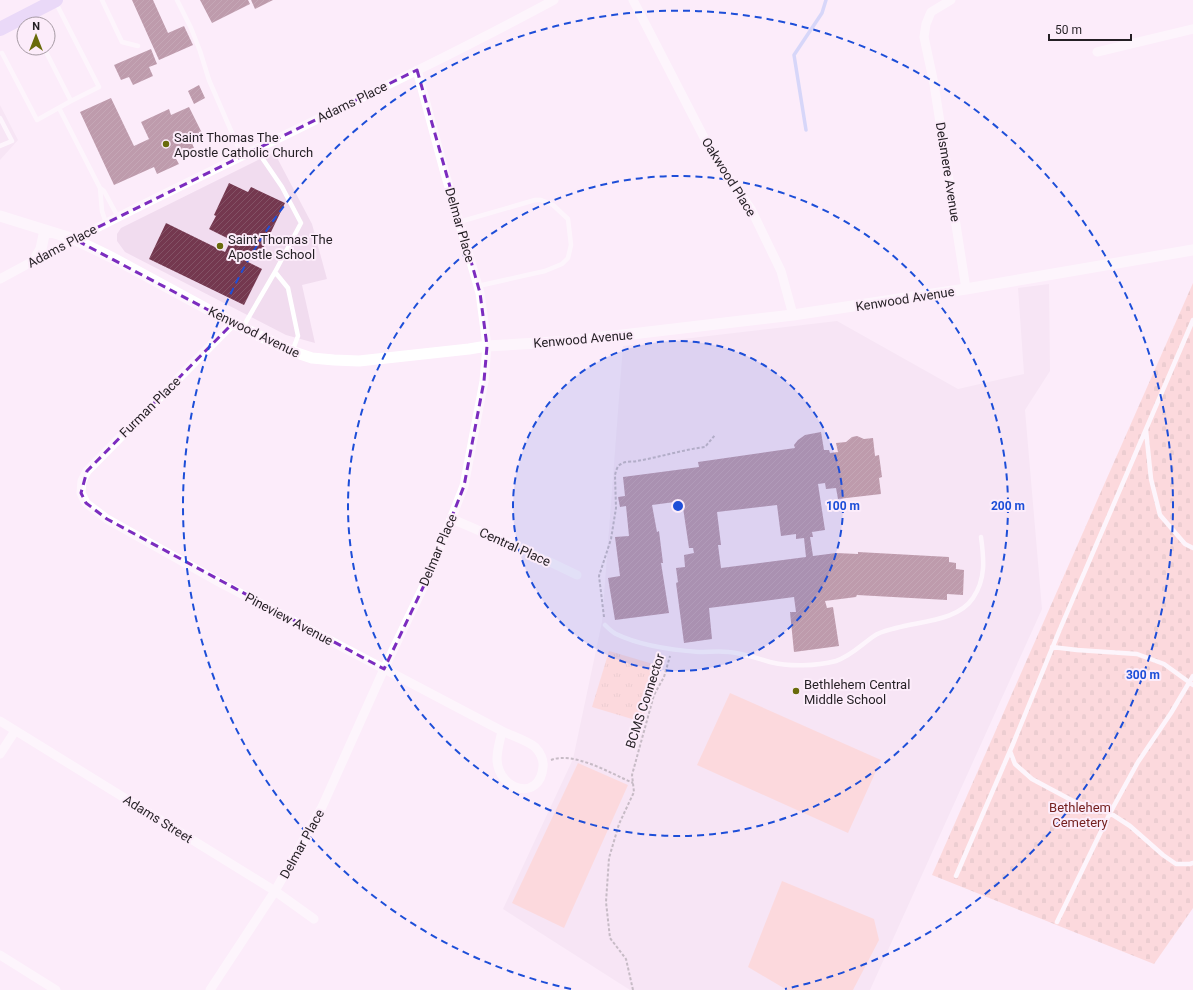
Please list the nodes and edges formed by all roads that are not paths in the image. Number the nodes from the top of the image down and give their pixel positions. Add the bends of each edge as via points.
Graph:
1 (56, 0) edge
2 (102, 0) edge
3 (177, 0) edge
4 (554, 0) edge
5 (633, 0) edge
6 (951, 0) edge
7 (34, 16) edge
8 (16, 24) edge
9 (0, 29) edge
10 (1193, 29) edge
11 (138, 46) dead end
12 (1097, 52) dead end
13 (2, 53) dead end
14 (48, 56) edge
15 (416, 70) junction
16 (71, 101) junction
17 (59, 108) junction
18 (0, 118) edge
19 (0, 146) edge
20 (256, 149) junction
21 (242, 156) junction
22 (100, 188) junction
23 (0, 216) edge
24 (118, 217) junction
25 (459, 222) junction
26 (106, 223) junction
27 (45, 230) junction
28 (74, 239) junction
29 (1193, 250) edge
30 (34, 261) junction
31 (275, 272) junction
32 (0, 279) edge
33 (478, 286) junction
34 (966, 289) junction
35 (793, 315) junction
36 (1193, 320) edge
37 (238, 325) junction
38 (487, 346) junction
39 (292, 352) junction
40 (1146, 428) junction
41 (83, 498) joint
42 (452, 519) junction
43 (981, 537) dead end
44 (1193, 548) edge
45 (577, 575) dead end
46 (605, 625) road end
47 (1052, 647) junction
48 (384, 669) junction
49 (1193, 676) edge
50 (1191, 684) edge
51 (0, 721) edge
52 (15, 731) junction
53 (502, 732) junction
54 (1010, 751) junction
55 (0, 754) edge
56 (1110, 813) junction
57 (1193, 863) edge
58 (956, 876) dead end
59 (275, 891) junction
60 (314, 919) dead end
61 (1057, 922) dead end
62 (0, 955) edge
63 (56, 990) edge
64 (210, 990) edge

1 - 7 main road
1 - 16 lane via 99,87
2 - 11 lane via 122,42
3 - 21 lane via 191,28 209,80
4 - 15 street, Adams Place
5 - 35 street, Oakwood Place via 712,153 751,209 780,271
6 - 34 street, Delsmere Avenue via 931,12 924,37 934,84
8 - 9 main road
10 - 12 street
13 - 17 lane via 37,120
14 - 16 lane
15 - 20 street, Adams Place
15 - 25 street, Delmar Place
16 - 17 lane
17 - 22 lane
18 - 19 lane via 12,141
20 - 21 street, Adams Place
20 - 31 lane via 282,187 302,223
21 - 24 street, Adams Place
22 - 24 lane
22 - 26 lane
23 - 27 street, Kenwood Avenue
24 - 26 street, Adams Place
25 - 33 street, Delmar Place
25 - 33 lane via 535,200 553,205 568,219 571,245 568,258 562,264
26 - 28 street, Adams Place
27 - 28 street, Kenwood Avenue
27 - 30 street via 39,253
28 - 30 street, Adams Place
28 - 37 street, Kenwood Avenue
29 - 34 street, Kenwood Avenue
30 - 32 street, Adams Place
31 - 37 lane
31 - 39 lane via 288,288 298,336
33 - 38 street, Delmar Place
34 - 35 street, Kenwood Avenue
35 - 38 street, Kenwood Avenue via 572,341
36 - 40 lane
37 - 39 street, Kenwood Avenue
37 - 41 street, Furman Place via 87,471 82,481
38 - 39 street, Kenwood Avenue via 359,360 312,358
38 - 42 street, Delmar Place via 484,381 464,486
40 - 44 lane via 1151,479 1160,515 1185,544
40 - 47 lane
41 - 48 street, Pineview Avenue via 107,519 218,582
42 - 45 street, Central Place
42 - 48 street, Delmar Place via 429,575
43 - 46 lane via 983,577 973,599 961,610 948,616 875,635 856,651 836,660 796,665 771,662 752,655 672,649 641,643 615,634
47 - 50 lane via 1138,654 1164,664
47 - 54 lane
48 - 53 street, Pineview Avenue
48 - 59 street, Delmar Place via 322,807
49 - 50 lane
50 - 56 lane via 1138,762
51 - 52 street, Adams Street
52 - 55 street
52 - 59 street, Adams Street
53 - 53 street, Pineview Avenue via 497,757 500,773 506,781 519,788 534,786 540,781 543,763 536,748
54 - 56 lane via 1015,764 1032,779 1075,802
54 - 58 lane
56 - 57 lane via 1176,864
56 - 61 lane
59 - 60 street, Adams Street
59 - 64 street, Delmar Place
62 - 63 street

